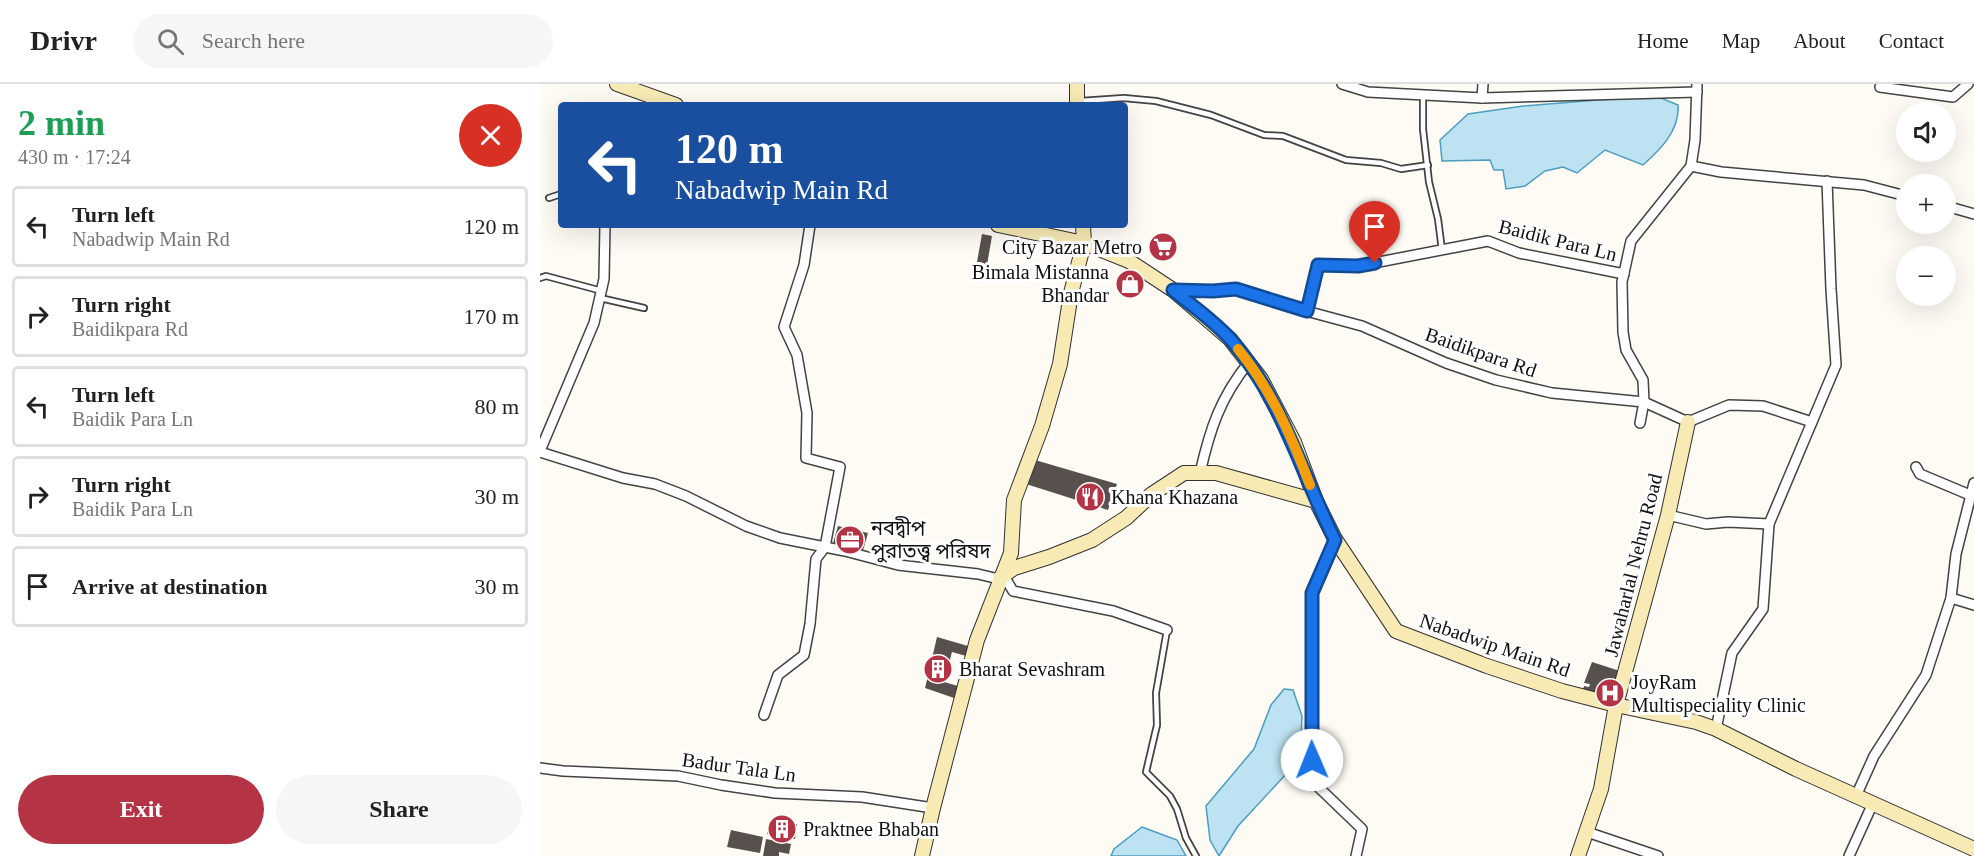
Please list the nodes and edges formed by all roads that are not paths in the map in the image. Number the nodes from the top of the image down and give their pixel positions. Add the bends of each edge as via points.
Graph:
1 (617, 84) edge
2 (1077, 84) edge
3 (1342, 84) edge
4 (1482, 84) edge
5 (1968, 84) edge
6 (1880, 87) dead end
7 (1697, 88) edge
8 (1974, 88) edge
9 (1423, 96) junction
10 (1482, 98) junction
11 (665, 102) edge
12 (1077, 102) edge
13 (1086, 102) edge
14 (1428, 165) junction
15 (1691, 166) junction
16 (1827, 181) junction
17 (1896, 193) edge
18 (558, 195) edge
19 (549, 198) dead end
20 (1956, 209) edge
21 (1974, 214) edge
22 (605, 228) edge
23 (810, 228) edge
24 (1012, 228) edge
25 (1083, 228) edge
26 (1084, 243) junction
27 (1442, 250) junction
28 (1624, 274) junction
29 (540, 278) edge
30 (1173, 290) junction
31 (601, 294) junction
32 (644, 308) dead end
33 (1307, 311) junction
34 (1249, 362) junction
35 (1644, 402) junction
36 (1688, 422) junction
37 (1812, 422) junction
38 (1640, 423) dead end
39 (540, 452) edge
40 (1917, 467) dead end
41 (1200, 472) junction
42 (1974, 483) edge
43 (1970, 495) junction
44 (1316, 501) junction
45 (1668, 515) junction
46 (1769, 524) junction
47 (1335, 540) junction
48 (823, 550) junction
49 (1004, 580) junction
50 (1951, 598) junction
51 (1974, 605) edge
52 (1167, 630) joint
53 (1616, 705) junction
54 (764, 715) dead end
55 (1716, 729) junction
56 (540, 768) edge
57 (1856, 796) junction
58 (1873, 803) junction
59 (933, 808) junction
60 (1587, 832) junction
61 (1974, 849) edge
62 (922, 856) edge
63 (1196, 856) edge
64 (1356, 856) edge
65 (1578, 856) edge
66 (1658, 856) edge
67 (1849, 856) edge

1 - 11 main road
2 - 12 main road
3 - 9 street via 1368,92
4 - 10 street
5 - 6 street via 1953,97
5 - 8 street
7 - 10 street
7 - 15 street
9 - 10 street
9 - 14 lane
13 - 14 lane via 1124,98 1156,101 1211,115 1263,135 1283,136 1346,160 1401,169
14 - 27 lane
15 - 16 street
15 - 28 street via 1630,242
16 - 17 street
16 - 37 street via 1836,365
18 - 19 lane
20 - 21 street
22 - 31 street
23 - 48 street via 804,265 784,327 797,356 807,413 806,458 840,467
24 - 26 main road, Nabadwip Main Rd
25 - 26 main road
26 - 30 main road, Nabadwip Main Rd via 1129,261
26 - 49 main road via 1071,293 1060,364 1014,500 1011,553
27 - 28 street, Baidik Para Ln via 1488,241 1520,253
27 - 33 street, Baidik Para Ln via 1358,266 1318,265
28 - 35 street via 1623,332 1626,350 1643,380
29 - 31 lane via 546,276
30 - 33 street, Baidikpara Rd via 1236,289
30 - 34 main road, Nabadwip Main Rd via 1230,339
31 - 32 lane
31 - 39 street via 594,322
33 - 35 street, Baidikpara Rd via 1362,326 1496,380 1552,393
34 - 41 street via 1225,394
34 - 44 main road, Nabadwip Main Rd via 1294,442
35 - 36 street, Baidikpara Rd
35 - 38 street
36 - 37 street via 1729,405 1763,406
36 - 45 main road, Jawaharlal Nehru Road
37 - 46 street
39 - 48 street via 655,484 746,526
40 - 43 street via 1920,474
41 - 44 main road via 1216,472
41 - 49 main road via 1184,473 1092,540 1014,568
42 - 43 street
43 - 50 street via 1956,554
44 - 47 main road, Nabadwip Main Rd
45 - 46 street via 1706,524
45 - 53 main road, Jawaharlal Nehru Road
46 - 55 street via 1763,609 1732,653
47 - 53 main road, Nabadwip Main Rd via 1396,631 1487,666
47 - 64 street via 1312,593 1312,781 1362,829
48 - 49 street
48 - 54 street via 816,559 804,655 778,675
49 - 52 street via 1013,591 1113,611
49 - 59 main road via 977,640
50 - 51 street
50 - 57 street via 1926,675 1874,756
52 - 63 lane via 1156,693 1157,725 1146,772 1170,796
53 - 55 main road, Nabadwip Main Rd
53 - 60 main road, Jawaharlal Nehru Road via 1601,789
55 - 57 main road, Nabadwip Main Rd
56 - 59 street, Badur Tala Ln via 678,776 775,793 862,797
57 - 58 main road, Nabadwip Main Rd
58 - 61 main road, Nabadwip Main Rd
58 - 67 street
59 - 62 main road
60 - 65 main road, Jawaharlal Nehru Road
60 - 66 street

